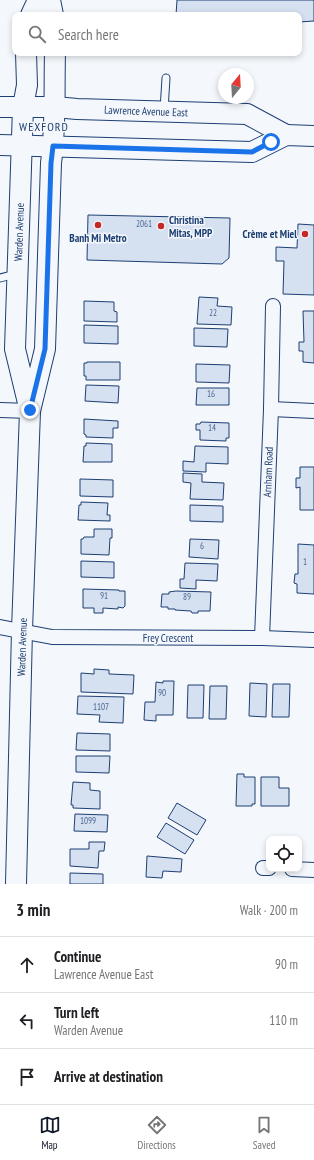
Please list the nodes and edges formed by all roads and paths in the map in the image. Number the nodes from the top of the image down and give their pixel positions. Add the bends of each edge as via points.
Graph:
1 (38, 0) edge
2 (50, 0) edge
3 (32, 12) edge
4 (52, 12) edge
5 (26, 56) edge
6 (55, 56) edge
7 (166, 78) dead end
8 (0, 107) edge
9 (55, 107) junction
10 (23, 108) junction
11 (164, 112) junction
12 (286, 135) junction
13 (314, 136) edge
14 (0, 145) edge
15 (22, 146) junction
16 (53, 146) junction
17 (9, 275) edge
18 (273, 306) dead end
19 (271, 409) junction
20 (0, 410) edge
21 (30, 410) junction
22 (314, 411) edge
23 (0, 627) edge
24 (22, 630) junction
25 (262, 638) junction
26 (314, 640) edge
27 (302, 869) edge
28 (314, 870) edge
29 (16, 884) edge

1 - 3 main road
2 - 4 main road
5 - 10 main road, Warden Avenue via 27,85
6 - 9 main road, Warden Avenue
7 - 11 lane
8 - 10 main road, Lawrence Avenue East
9 - 10 main road, Lawrence Avenue East
9 - 11 main road, Lawrence Avenue East
9 - 16 main road, Warden Avenue
10 - 15 main road, Warden Avenue
11 - 12 main road, Lawrence Avenue East via 247,114
12 - 13 main road, Lawrence Avenue East
12 - 16 main road, Lawrence Avenue East via 252,152
14 - 15 main road, Lawrence Avenue East
15 - 16 main road, Lawrence Avenue East
15 - 17 main road, Warden Avenue
16 - 21 main road, Warden Avenue via 45,349
17 - 21 main road, Warden Avenue via 15,349
18 - 19 street, Arnham Road
19 - 22 street
19 - 25 street, Arnham Road
20 - 21 street
21 - 24 main road, Warden Avenue
23 - 24 street, Frey Crescent
24 - 25 street, Frey Crescent via 52,637
24 - 29 main road, Warden Avenue
25 - 26 street, Frey Crescent
27 - 28 street

